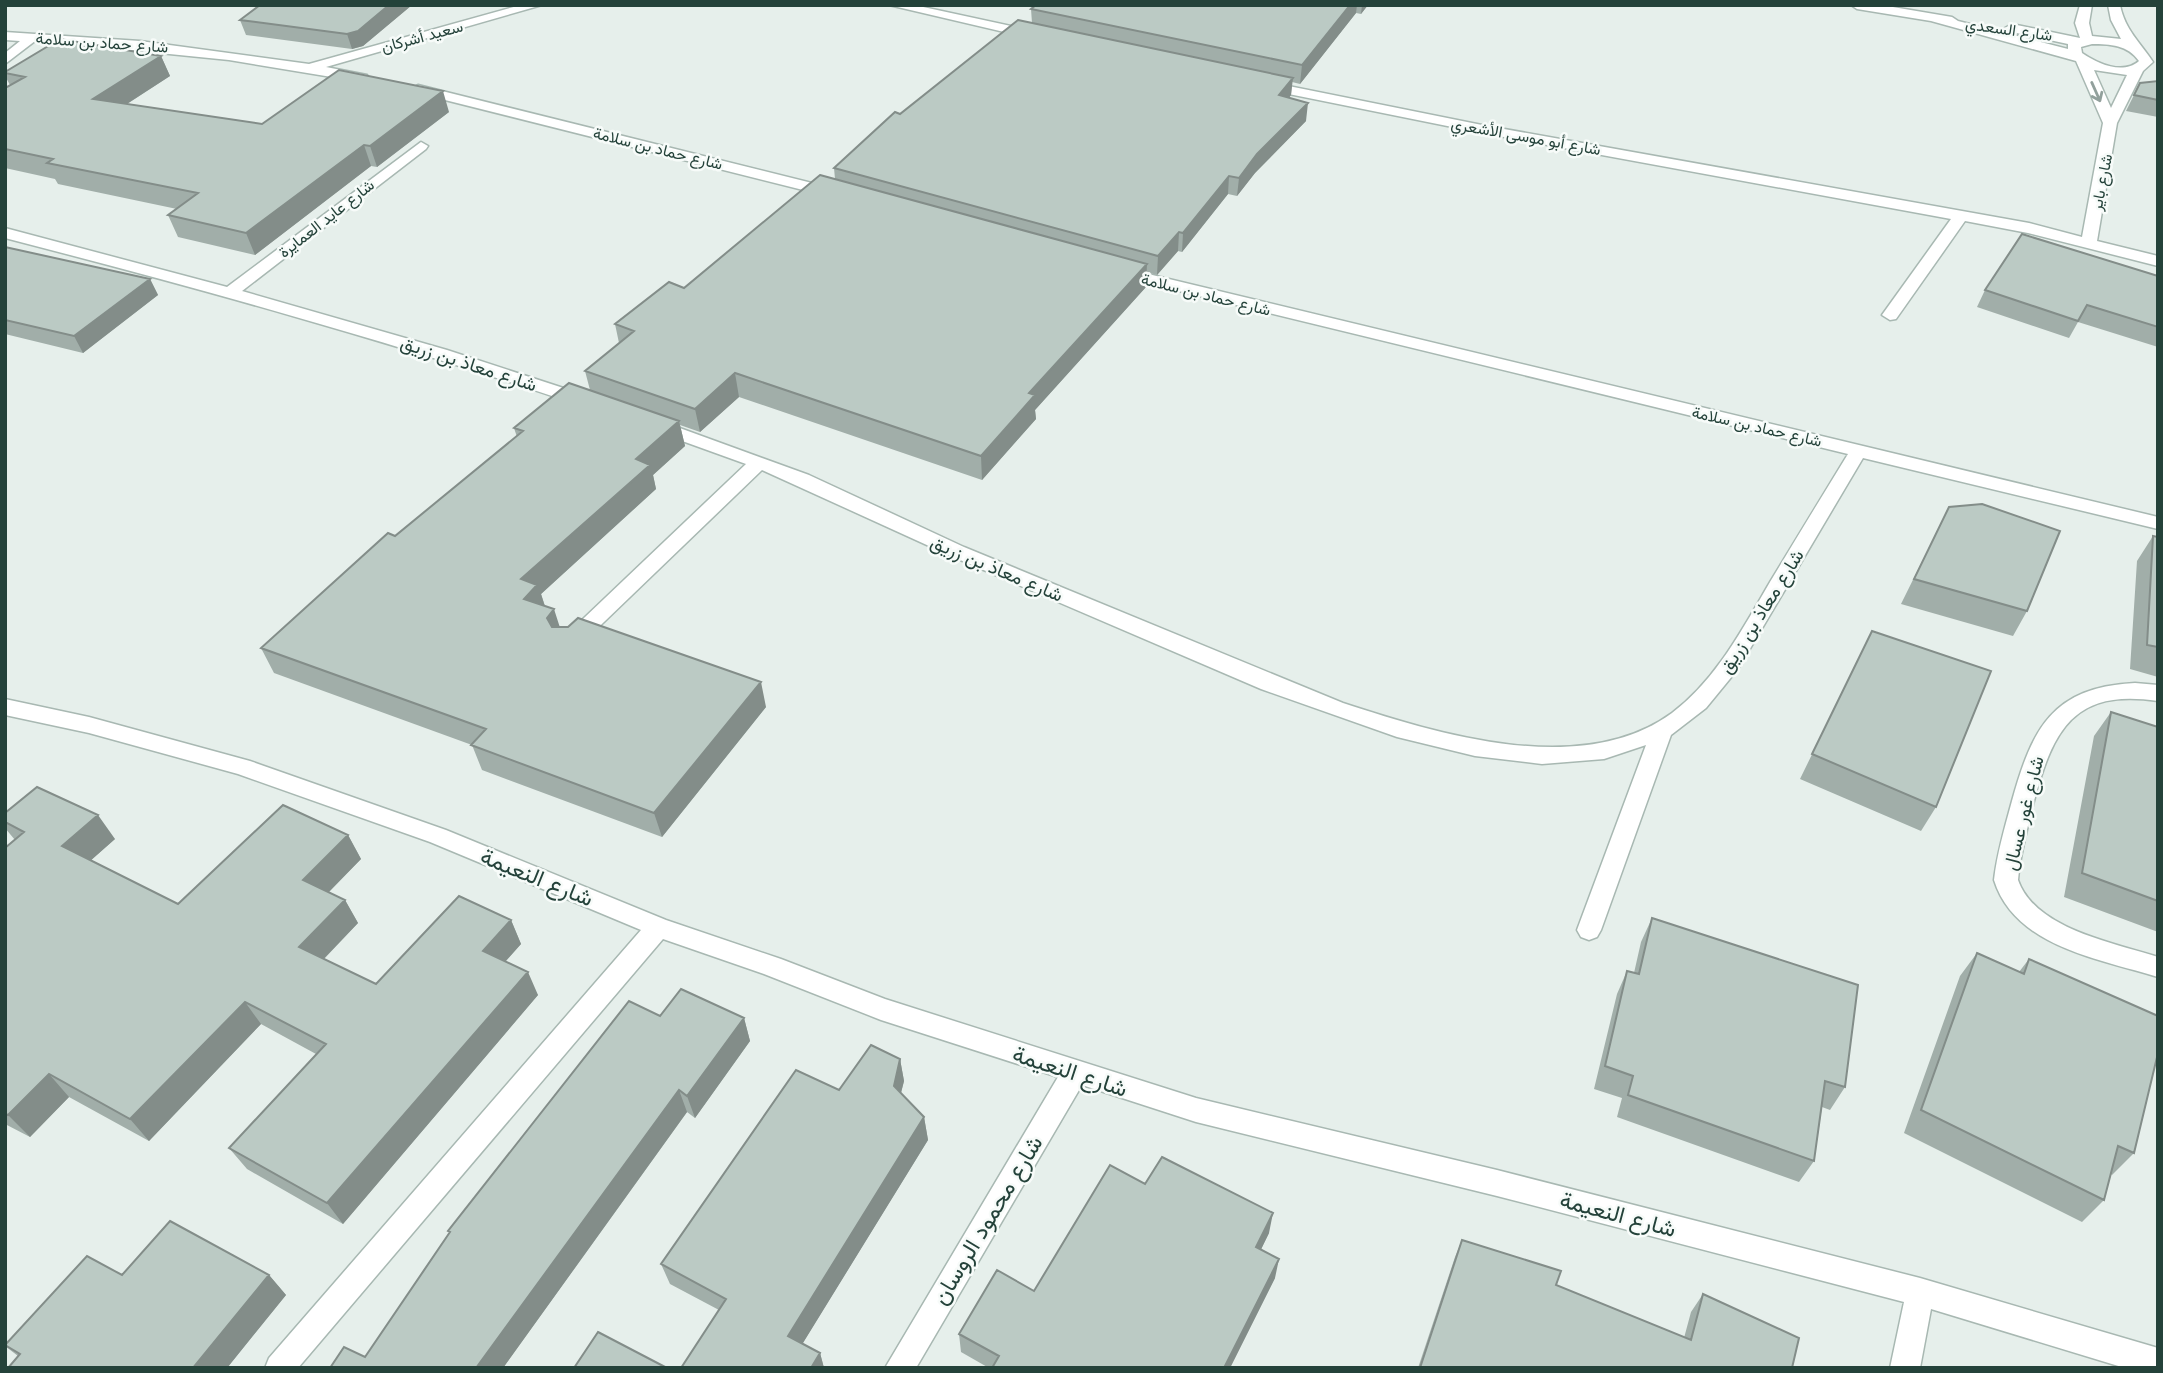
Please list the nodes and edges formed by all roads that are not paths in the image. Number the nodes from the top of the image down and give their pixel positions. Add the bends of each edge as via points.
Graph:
1 (536, 5) edge
2 (895, 5) edge
3 (1857, 5) edge
4 (2086, 5) edge
5 (2114, 5) edge
6 (5, 36) edge
7 (32, 37) junction
8 (1051, 38) edge
9 (2133, 48) junction
10 (2081, 49) junction
11 (5, 60) edge
12 (2147, 65) edge
13 (308, 67) junction
14 (373, 80) edge
15 (1251, 82) edge
16 (399, 85) edge
17 (2110, 122) junction
18 (421, 146) dead end
19 (855, 198) edge
20 (1961, 216) junction
21 (5, 233) edge
22 (2089, 242) junction
23 (2158, 261) edge
24 (1108, 269) edge
25 (232, 291) junction
26 (1890, 315) dead end
27 (605, 408) edge
28 (631, 417) edge
29 (1859, 450) junction
30 (759, 462) junction
31 (2158, 523) edge
32 (568, 645) edge
33 (2158, 693) edge
34 (5, 707) edge
35 (1662, 731) junction
36 (658, 927) junction
37 (1589, 930) dead end
38 (2158, 967) edge
39 (1075, 1073) junction
40 (1920, 1293) junction
41 (2158, 1363) edge
42 (279, 1368) edge
43 (899, 1368) edge
44 (1905, 1368) edge

1 - 13 street, سعيد أشركان
2 - 8 street
3 - 10 street, شارع السعدي
4 - 10 street
5 - 9 street
6 - 7 street, شارع حماد بن سلامة
7 - 11 street
7 - 13 street, شارع حماد بن سلامة via 134,43
9 - 10 street via 2115,42
9 - 12 street via 2145,57
10 - 12 street via 2109,70
10 -> 17 street
12 - 17 street, شارع باير
13 - 14 street, شارع حماد بن سلامة
15 - 20 street, شارع أبو موسى الأشعري
16 - 19 street, شارع حماد بن سلامة
17 - 22 street, شارع باير
18 - 25 street, شارع عايد العمايرة
20 - 22 street, شارع أبو موسى الأشعري
20 - 26 street
21 - 25 street, شارع معاذ بن زريق
22 - 23 street, شارع أبو موسى الأشعري
24 - 29 street, شارع حماد بن سلامة
25 - 27 street, شارع معاذ بن زريق via 477,363
28 - 30 street, شارع معاذ بن زريق
29 - 31 street, شارع حماد بن سلامة
29 - 35 street, شارع معاذ بن زريق via 1735,659 1706,695
30 - 32 street
30 - 35 street, شارع معاذ بن زريق via 1318,704 1400,730 1493,750 1543,755 1630,746
33 - 38 street, شارع غور عسال via 2088,698 2064,712 2040,747 2006,882 2036,922
34 - 36 street, شارع النعيمة via 89,724 242,767 438,836
35 - 37 street
36 - 39 street, شارع النعيمة via 881,1009
36 - 42 street
39 - 40 street, شارع النعيمة via 1196,1110
39 - 43 street, شارع محمود الروسان
40 - 41 street, شارع النعيمة
40 - 44 street

